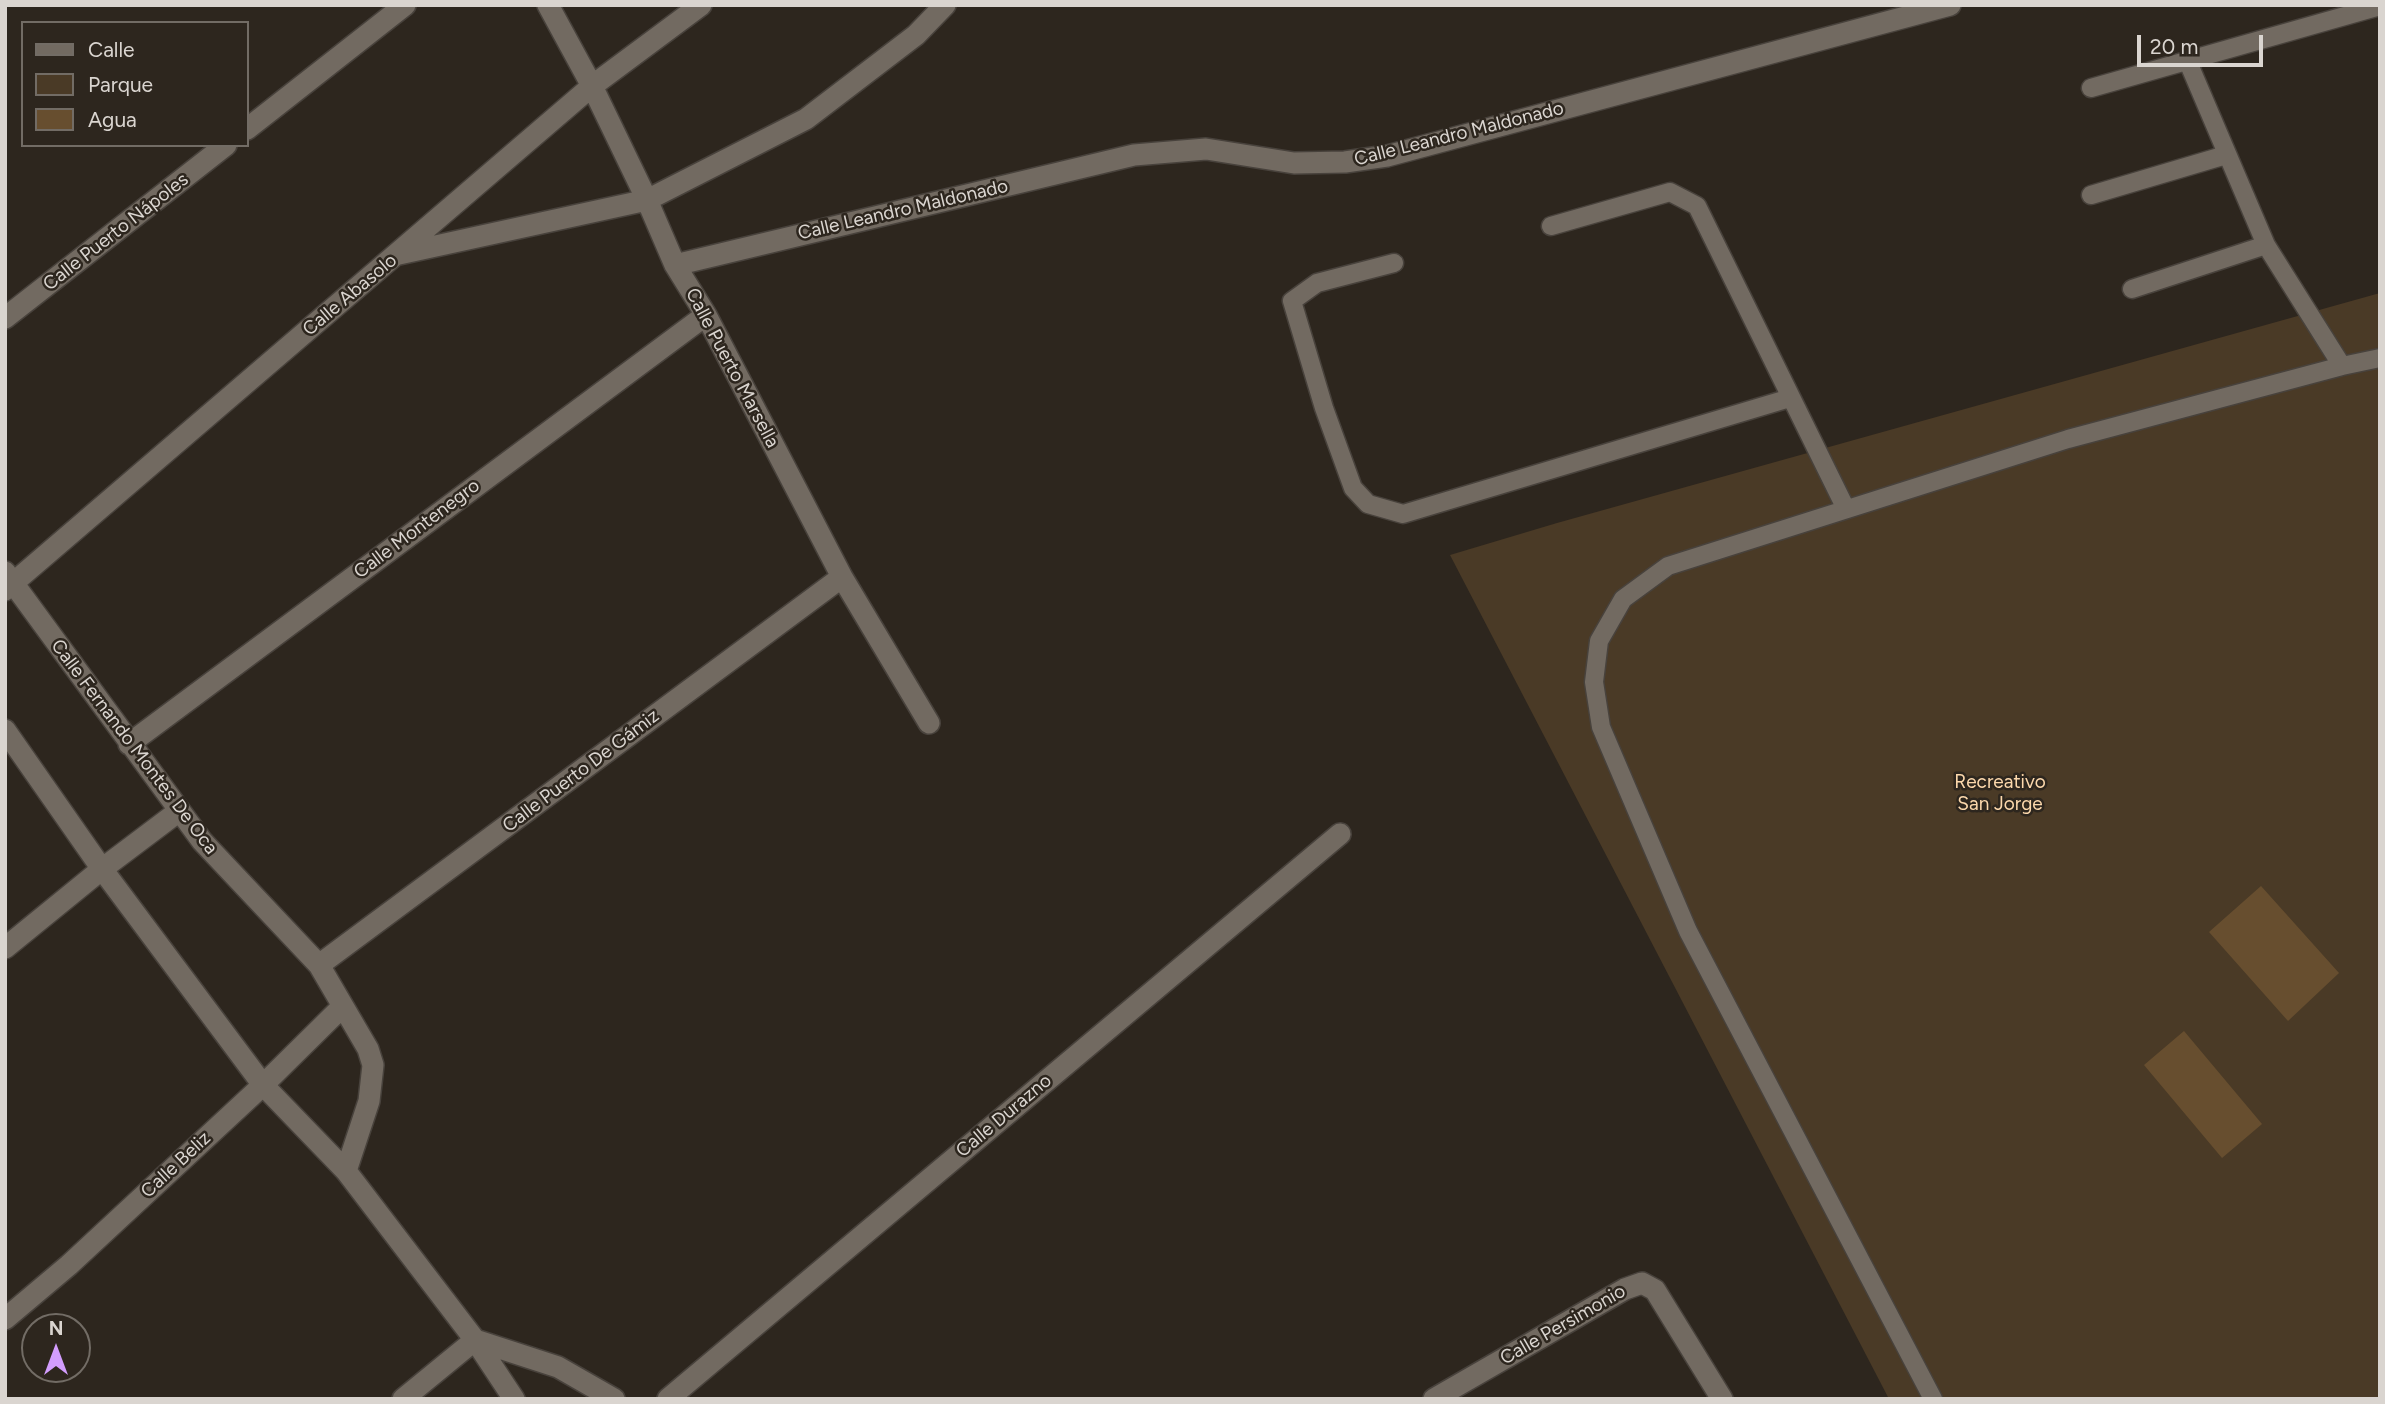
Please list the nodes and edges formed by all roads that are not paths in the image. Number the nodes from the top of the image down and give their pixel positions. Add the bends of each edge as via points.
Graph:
1 (405, 5) edge
2 (548, 5) edge
3 (701, 5) edge
4 (945, 5) edge
5 (1950, 5) edge
6 (2380, 6) edge
7 (2188, 62) junction
8 (592, 86) junction
9 (2091, 88) dead end
10 (248, 128) edge
11 (223, 147) edge
12 (2226, 155) junction
13 (2091, 195) dead end
14 (647, 200) junction
15 (1551, 226) dead end
16 (2266, 245) junction
17 (397, 255) junction
18 (1394, 263) dead end
19 (675, 265) junction
20 (2132, 289) dead end
21 (706, 315) junction
22 (5, 318) edge
23 (2380, 358) edge
24 (2342, 366) junction
25 (1790, 398) junction
26 (1846, 509) junction
27 (842, 577) junction
28 (8, 582) edge
29 (929, 723) dead end
30 (5, 730) edge
31 (129, 744) junction
32 (179, 811) junction
33 (1340, 834) dead end
34 (102, 869) junction
35 (5, 948) edge
36 (319, 965) junction
37 (342, 1007) junction
38 (263, 1085) junction
39 (346, 1171) junction
40 (5, 1319) edge
41 (475, 1340) junction
42 (403, 1399) edge
43 (514, 1399) edge
44 (614, 1399) edge
45 (668, 1399) edge
46 (1434, 1399) edge
47 (1722, 1399) edge
48 (1933, 1399) edge

1 - 10 street
2 - 8 street, Calle Puerto Marsella
3 - 8 street, Calle Abasolo
4 - 14 street via 916,35 806,119
5 - 19 street, Calle Leandro Maldonado via 1387,156 1294,163 1206,149 1135,155
6 - 7 lane
7 - 9 lane
7 - 12 lane
8 - 14 street, Calle Puerto Marsella
8 - 17 street, Calle Abasolo
11 - 22 street, Calle Puerto Nápoles
12 - 13 lane
12 - 16 lane
14 - 17 street
14 - 19 street, Calle Puerto Marsella
15 - 25 lane via 1670,192 1697,206
16 - 20 lane
16 - 24 lane
17 - 28 street, Calle Abasolo
18 - 25 lane via 1317,283 1292,302 1353,488 1368,504 1403,514
19 - 21 street, Calle Puerto Marsella
21 - 27 street, Calle Puerto Marsella
21 - 31 street, Calle Montenegro
23 - 24 lane
24 - 26 lane via 2067,439
25 - 26 lane
26 - 48 lane via 1668,566 1623,599 1600,641 1594,682 1601,727 1688,931
27 - 29 street, Calle Puerto Marsella
27 - 36 street, Calle Puerto De Gámiz
28 - 31 street, Calle Fernando Montes De Oca
30 - 34 street
31 - 32 street, Calle Fernando Montes De Oca
32 - 34 street
32 - 36 street, Calle Fernando Montes De Oca
33 - 45 street, Calle Durazno
34 - 35 street
34 - 38 street
36 - 37 street, Calle Fernando Montes De Oca
37 - 38 street, Calle Beliz
37 - 39 street, Calle Fernando Montes De Oca via 373,1065 369,1101
38 - 39 street
38 - 40 street, Calle Beliz
39 - 41 street
41 - 42 street
41 - 43 street
41 - 44 street via 558,1367
46 - 47 street, Calle Persimonio via 1642,1283 1655,1290

